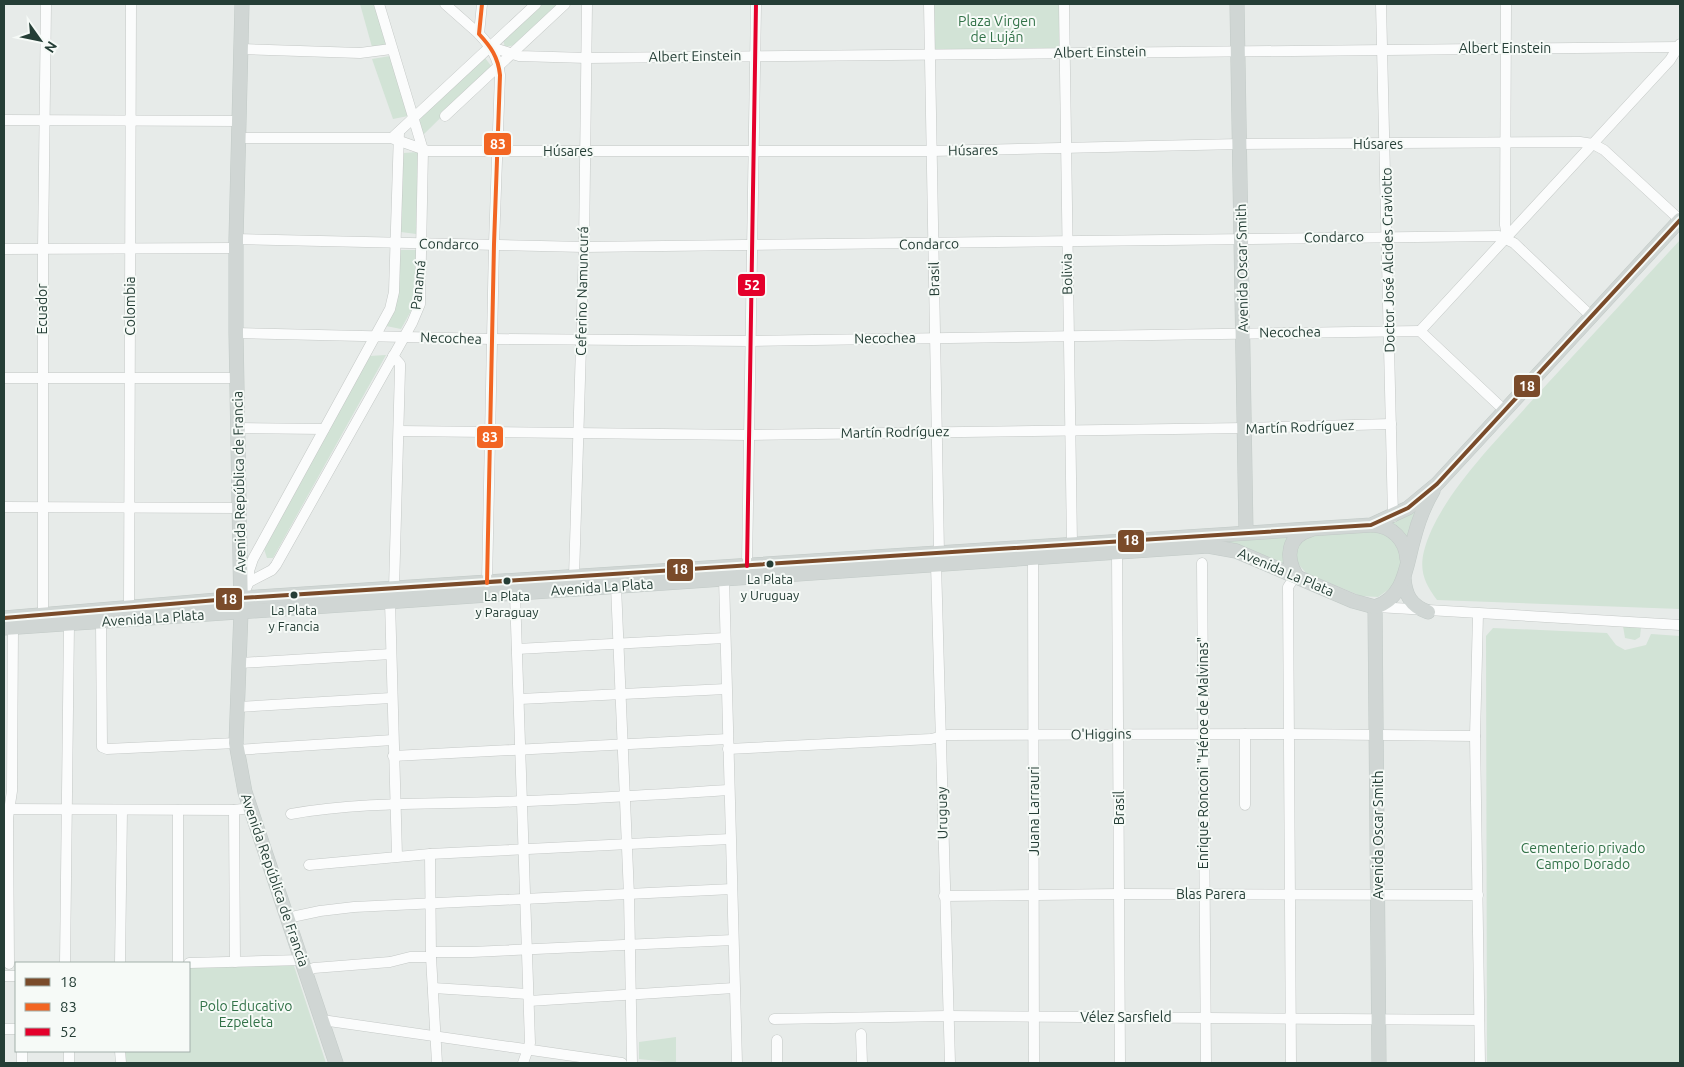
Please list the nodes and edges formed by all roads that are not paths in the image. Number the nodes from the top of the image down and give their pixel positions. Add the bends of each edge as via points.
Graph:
1 (46, 4) edge
2 (131, 4) edge
3 (242, 4) edge
4 (379, 4) edge
5 (445, 4) edge
6 (482, 4) edge
7 (536, 4) edge
8 (566, 4) edge
9 (587, 4) edge
10 (756, 4) edge
11 (929, 4) edge
12 (1064, 4) edge
13 (1237, 4) edge
14 (1381, 4) edge
15 (1506, 4) edge
16 (478, 34) junction
17 (1680, 46) edge
18 (491, 47) junction
19 (1382, 48) junction
20 (1506, 48) junction
21 (242, 49) junction
22 (392, 49) junction
23 (1238, 50) junction
24 (1064, 53) junction
25 (930, 54) junction
26 (511, 55) junction
27 (756, 56) junction
28 (587, 58) junction
29 (499, 66) junction
30 (446, 116) dead end
31 (414, 117) junction
32 (4, 120) edge
33 (45, 120) junction
34 (130, 121) junction
35 (239, 121) junction
36 (396, 137) junction
37 (239, 138) junction
38 (1506, 142) junction
39 (1240, 144) junction
40 (1385, 144) junction
41 (1593, 144) junction
42 (1065, 148) junction
43 (424, 150) junction
44 (585, 150) junction
45 (932, 150) junction
46 (497, 151) junction
47 (755, 151) junction
48 (1680, 220) edge
49 (1388, 236) junction
50 (1507, 238) junction
51 (1241, 239) junction
52 (1067, 242) junction
53 (396, 243) junction
54 (422, 243) junction
55 (236, 244) junction
56 (494, 244) junction
57 (934, 244) junction
58 (753, 245) junction
59 (584, 247) junction
60 (4, 249) edge
61 (43, 249) junction
62 (130, 249) junction
63 (1591, 316) junction
64 (1390, 331) junction
65 (1420, 331) junction
66 (236, 333) junction
67 (1243, 333) junction
68 (375, 336) junction
69 (404, 337) junction
70 (1068, 337) junction
71 (935, 338) junction
72 (492, 339) junction
73 (581, 340) junction
74 (751, 340) junction
75 (393, 356) junction
76 (4, 378) edge
77 (130, 378) junction
78 (237, 378) junction
79 (42, 379) junction
80 (1504, 410) junction
81 (1391, 424) junction
82 (238, 428) junction
83 (1245, 428) junction
84 (324, 429) junction
85 (399, 431) junction
86 (937, 431) junction
87 (1070, 431) junction
88 (490, 433) junction
89 (578, 434) junction
90 (749, 435) junction
91 (1437, 484) junction
92 (4, 507) edge
93 (129, 507) junction
94 (43, 508) junction
95 (238, 508) junction
96 (1393, 517) junction
97 (1372, 525) junction
98 (1319, 528) junction
99 (1246, 532) junction
100 (1072, 544) junction
101 (1117, 552) junction
102 (938, 558) junction
103 (1034, 558) junction
104 (1202, 563) dead end
105 (747, 566) junction
106 (1406, 571) junction
107 (1296, 575) junction
108 (574, 578) junction
109 (724, 578) junction
110 (250, 582) junction
111 (487, 583) junction
112 (616, 586) junction
113 (515, 594) junction
114 (392, 595) junction
115 (241, 598) junction
116 (1375, 607) junction
117 (129, 609) junction
118 (241, 612) junction
119 (1428, 612) junction
120 (1478, 614) junction
121 (43, 615) junction
122 (101, 622) junction
123 (7, 624) edge
124 (69, 624) junction
125 (1680, 626) edge
126 (725, 638) junction
127 (619, 643) junction
128 (517, 649) junction
129 (391, 654) junction
130 (240, 663) junction
131 (726, 689) junction
132 (620, 694) junction
133 (391, 698) junction
134 (520, 699) junction
135 (238, 707) junction
136 (1119, 734) junction
137 (1203, 734) junction
138 (1245, 734) junction
139 (1288, 734) junction
140 (1033, 735) junction
141 (1377, 735) junction
142 (1475, 736) junction
143 (940, 737) junction
144 (393, 740) junction
145 (728, 744) junction
146 (623, 745) junction
147 (236, 746) junction
148 (520, 750) junction
149 (394, 756) junction
150 (728, 790) junction
151 (625, 796) junction
152 (522, 801) junction
153 (394, 805) junction
154 (1245, 805) dead end
155 (250, 808) junction
156 (6, 809) edge
157 (67, 810) junction
158 (122, 810) junction
159 (178, 810) junction
160 (234, 810) junction
161 (290, 814) dead end
162 (730, 839) junction
163 (627, 845) junction
164 (524, 850) junction
165 (430, 854) junction
166 (397, 856) junction
167 (309, 865) dead end
168 (732, 889) junction
169 (1034, 894) junction
170 (1119, 894) junction
171 (1204, 894) junction
172 (1378, 894) junction
173 (1478, 894) junction
174 (629, 895) junction
175 (1290, 895) junction
176 (944, 896) junction
177 (526, 900) junction
178 (431, 903) junction
179 (287, 918) junction
180 (734, 940) junction
181 (630, 946) junction
182 (527, 950) junction
183 (431, 954) junction
184 (65, 962) edge
185 (120, 962) edge
186 (178, 962) edge
187 (235, 962) junction
188 (190, 963) edge
189 (10, 964) edge
190 (304, 966) junction
191 (433, 988) junction
192 (734, 988) junction
193 (632, 993) junction
194 (529, 998) junction
195 (947, 1016) junction
196 (1120, 1016) junction
197 (1033, 1018) junction
198 (1205, 1018) junction
199 (774, 1019) dead end
200 (1291, 1019) junction
201 (1379, 1019) junction
202 (322, 1020) junction
203 (1479, 1020) junction
204 (861, 1034) dead end
205 (435, 1037) junction
206 (777, 1040) dead end
207 (528, 1050) junction
208 (609, 1062) edge
209 (336, 1063) edge
210 (437, 1063) edge
211 (524, 1063) edge
212 (622, 1063) edge
213 (632, 1063) edge
214 (737, 1063) edge
215 (777, 1063) edge
216 (862, 1063) edge
217 (950, 1063) edge
218 (1034, 1063) edge
219 (1120, 1063) edge
220 (1206, 1063) edge
221 (1291, 1063) edge
222 (1379, 1063) edge
223 (1480, 1063) edge

1 - 33 street, Ecuador
2 - 34 street, Colombia
3 - 21 main road, Avenida República de Francia
4 - 22 street, Panamá
5 - 16 street
6 - 16 street
7 - 18 street
8 - 26 street
9 - 28 street, Ceferino Namuncurá
10 - 27 street
11 - 25 street, Brasil
12 - 24 street, Bolivia
13 - 23 main road, Avenida Oscar Smith
14 - 19 street, Doctor José Alcides Craviotto
15 - 20 street
16 - 18 street
17 - 20 street, Albert Einstein
17 - 41 street
18 - 26 street, Albert Einstein
18 - 29 street
18 - 31 street
19 - 20 street, Albert Einstein
19 - 23 street, Albert Einstein
19 - 40 street, Doctor José Alcides Craviotto
20 - 38 street
21 - 22 street via 360,53
21 - 35 main road, Avenida República de Francia
22 - 31 street, Panamá
23 - 24 street, Albert Einstein
23 - 39 main road, Avenida Oscar Smith
24 - 25 street, Albert Einstein
24 - 42 street, Bolivia
25 - 27 street, Albert Einstein
25 - 45 street, Brasil
26 - 28 street, Albert Einstein
26 - 29 street
27 - 28 street, Albert Einstein
27 - 47 street
28 - 44 street, Ceferino Namuncurá
29 - 30 street
29 - 46 street
31 - 36 street
31 - 43 street, Panamá
32 - 33 street
33 - 34 street
33 - 61 street, Ecuador
34 - 35 street
34 - 62 street, Colombia
35 - 37 main road, Avenida República de Francia
36 - 37 street, Húsares
36 - 43 street, Húsares
36 - 53 street, Panamá
37 - 55 main road, Avenida República de Francia
38 - 40 street, Húsares
38 - 41 street, Húsares
38 - 50 street
39 - 40 street, Húsares
39 - 42 street, Húsares
39 - 51 main road, Avenida Oscar Smith
40 - 49 street, Doctor José Alcides Craviotto
41 - 48 street via 1604,150
41 - 50 street
42 - 45 street, Húsares
42 - 52 street, Bolivia
43 - 46 street, Húsares
43 - 54 street, Panamá
44 - 46 street, Húsares
44 - 47 street, Húsares
44 - 59 street, Ceferino Namuncurá
45 - 47 street, Húsares
45 - 57 street, Brasil
46 - 56 street
47 - 58 street
48 - 63 main road, Avenida La Plata
49 - 50 street, Condarco
49 - 51 street, Condarco
49 - 64 street, Doctor José Alcides Craviotto
50 - 63 street
50 - 65 street
51 - 52 street, Condarco
51 - 67 main road, Avenida Oscar Smith
52 - 57 street, Condarco
52 - 70 street, Bolivia
53 - 54 street, Condarco
53 - 55 street, Condarco
53 - 68 street, Panamá via 393,302
54 - 56 street, Condarco
54 - 69 street, Panamá via 420,304
55 - 62 street, Condarco
55 - 66 main road, Avenida República de Francia
56 - 59 street, Condarco
56 - 72 street
57 - 58 street, Condarco
57 - 71 street, Brasil
58 - 59 street, Condarco
58 - 74 street
59 - 73 street, Ceferino Namuncurá
60 - 61 street, Condarco
61 - 62 street, Condarco
61 - 79 street, Ecuador
62 - 77 street, Colombia
63 - 80 main road, Avenida La Plata
64 - 65 street, Necochea
64 - 67 street, Necochea
64 - 81 street, Doctor José Alcides Craviotto
65 - 80 street
66 - 68 street, Necochea
66 - 78 main road, Avenida República de Francia
67 - 70 street, Necochea
67 - 83 main road, Avenida Oscar Smith
68 - 69 street, Necochea
68 - 84 street, Panamá
69 - 72 street, Necochea
69 - 75 street, Panamá
70 - 71 street, Necochea
70 - 87 street, Bolivia
71 - 74 street, Necochea
71 - 86 street, Brasil
72 - 73 street, Necochea
72 - 88 street
73 - 74 street, Necochea
73 - 89 street, Ceferino Namuncurá
74 - 90 street
75 - 85 street via 400,364
75 - 110 street, Panamá via 276,564 272,570
76 - 79 street
77 - 78 street
77 - 79 street
77 - 93 street, Colombia
78 - 82 main road, Avenida República de Francia
79 - 94 street, Ecuador
80 - 91 main road, Avenida La Plata
81 - 83 street, Martín Rodríguez
81 - 96 street, Doctor José Alcides Craviotto
82 - 84 street
82 - 95 main road, Avenida República de Francia
83 - 87 street, Martín Rodríguez
83 - 99 main road, Avenida Oscar Smith
84 - 110 street, Panamá via 253,559 248,571
85 - 88 street, Martín Rodríguez
85 - 114 street
86 - 87 street, Martín Rodríguez
86 - 90 street, Martín Rodríguez
86 - 102 street, Brasil
87 - 100 street, Bolivia
88 - 89 street, Martín Rodríguez
88 - 111 street
89 - 90 street, Martín Rodríguez
89 - 108 street, Ceferino Namuncurá
90 - 105 street
91 - 96 main road, Avenida La Plata
91 - 106 main road, Avenida La Plata via 1418,524
92 - 94 street
93 - 94 street
93 - 95 street
93 - 117 street, Colombia
94 - 121 street, Ecuador
95 - 115 main road, Avenida República de Francia
96 - 97 main road, Avenida La Plata
97 - 98 main road, Avenida La Plata
97 - 106 main road via 1384,526 1398,535 1406,552
98 - 99 main road, Avenida La Plata
98 - 107 main road via 1303,532 1290,545 1290,562
99 - 100 main road, Avenida La Plata
100 - 102 main road, Avenida La Plata
101 - 103 main road, Avenida La Plata
101 - 107 main road, Avenida La Plata via 1222,547
101 - 136 street, Brasil
102 - 103 main road, Avenida La Plata
102 - 105 main road, Avenida La Plata
102 - 109 main road, Avenida La Plata
102 - 143 street, Uruguay
103 - 140 street, Juana Larrauri
104 - 137 street, Enrique Ronconi "Héroe de Malvinas"
105 - 108 main road, Avenida La Plata
106 - 116 main road, Avenida La Plata via 1392,596
106 - 119 main road via 1405,588 1409,599
107 - 116 main road, Avenida La Plata via 1353,601
107 - 139 street via 1288,587
108 - 111 main road, Avenida La Plata
109 - 112 main road, Avenida La Plata
109 - 126 street
110 - 115 street, Panamá
111 - 114 main road, Avenida La Plata
112 - 113 main road, Avenida La Plata
112 - 127 street
113 - 114 main road, Avenida La Plata
113 - 128 street
114 - 115 main road, Avenida La Plata
114 - 118 main road, Avenida La Plata
114 - 129 street
115 - 117 main road, Avenida La Plata
115 - 118 main road, Avenida República de Francia
116 - 119 street
116 - 141 main road, Avenida Oscar Smith
117 - 121 main road, Avenida La Plata
118 - 122 main road, Avenida La Plata
118 - 130 main road, Avenida República de Francia
119 - 120 street
120 - 125 street
120 - 142 street
121 - 123 main road, Avenida La Plata
122 - 124 main road, Avenida La Plata
122 - 147 street via 102,747
123 - 124 main road, Avenida La Plata
123 - 156 street via 12,791
124 - 157 street
126 - 127 street
126 - 131 street
127 - 128 street
127 - 132 street
128 - 134 street
129 - 130 street
129 - 133 street
130 - 135 main road, Avenida República de Francia
131 - 132 street
131 - 145 street
132 - 134 street
132 - 146 street
133 - 135 street
133 - 144 street
134 - 148 street
135 - 147 main road, Avenida República de Francia
136 - 137 street, O'Higgins
136 - 140 street, O'Higgins
136 - 170 street, Brasil
137 - 138 street, O'Higgins
137 - 171 street, Enrique Ronconi "Héroe de Malvinas"
138 - 139 street, O'Higgins
138 - 154 street
139 - 141 street, O'Higgins
139 - 175 street
140 - 143 street, O'Higgins
140 - 169 street, Juana Larrauri
141 - 142 street, O'Higgins
141 - 172 main road, Avenida Oscar Smith
142 - 173 street
143 - 145 street, O'Higgins via 931,740
143 - 176 street, Uruguay
144 - 147 street
144 - 149 street
145 - 146 street, O'Higgins
145 - 150 street
146 - 148 street, O'Higgins
146 - 151 street
147 - 155 main road, Avenida República de Francia
148 - 149 street, O'Higgins
148 - 152 street
149 - 153 street
150 - 151 street
150 - 162 street
151 - 152 street
151 - 163 street
152 - 153 street
152 - 164 street
153 - 161 street
153 - 166 street
155 - 160 street
155 - 179 main road, Avenida República de Francia
156 - 157 street
156 - 189 street
157 - 158 street
157 - 184 street
158 - 159 street
158 - 185 street
159 - 160 street
159 - 186 street
160 - 187 street
162 - 163 street
162 - 168 street
163 - 164 street
163 - 174 street
164 - 165 street
164 - 177 street
165 - 166 street
165 - 178 street
166 - 167 street
168 - 174 street
168 - 180 street
169 - 170 street, Blas Parera
169 - 176 street, Blas Parera
169 - 197 street, Juana Larrauri
170 - 171 street, Blas Parera
170 - 196 street, Brasil
171 - 175 street, Blas Parera
171 - 198 street, Enrique Ronconi "Héroe de Malvinas"
172 - 173 street, Blas Parera
172 - 175 street, Blas Parera
172 - 201 main road, Avenida Oscar Smith
173 - 203 street
174 - 177 street
174 - 181 street
175 - 200 street
176 - 195 street, Uruguay
177 - 178 street
177 - 182 street
178 - 179 street via 354,907
178 - 183 street
179 - 190 main road, Avenida República de Francia
180 - 181 street
180 - 192 street
181 - 182 street
181 - 193 street
182 - 183 street
182 - 194 street
183 - 190 street via 390,962
183 - 191 street
187 - 188 street
187 - 190 street
190 - 202 main road, Avenida República de Francia
191 - 194 street
191 - 205 street
192 - 193 street
192 - 214 street
193 - 194 street
193 - 213 street
194 - 207 street
195 - 197 street, Vélez Sarsfield
195 - 199 street, Vélez Sarsfield
195 - 217 street, Uruguay
196 - 197 street, Vélez Sarsfield
196 - 198 street, Vélez Sarsfield
196 - 219 street, Brasil
197 - 218 street, Juana Larrauri
198 - 200 street, Vélez Sarsfield
198 - 220 street, Enrique Ronconi "Héroe de Malvinas"
200 - 201 street, Vélez Sarsfield
200 - 221 street
201 - 203 street, Vélez Sarsfield
201 - 222 main road, Avenida Oscar Smith
202 - 205 street via 339,1020
202 - 209 main road, Avenida República de Francia
203 - 223 street
204 - 216 street
205 - 207 street
205 - 210 street
206 - 215 street
207 - 208 street
207 - 211 street
208 - 212 street

